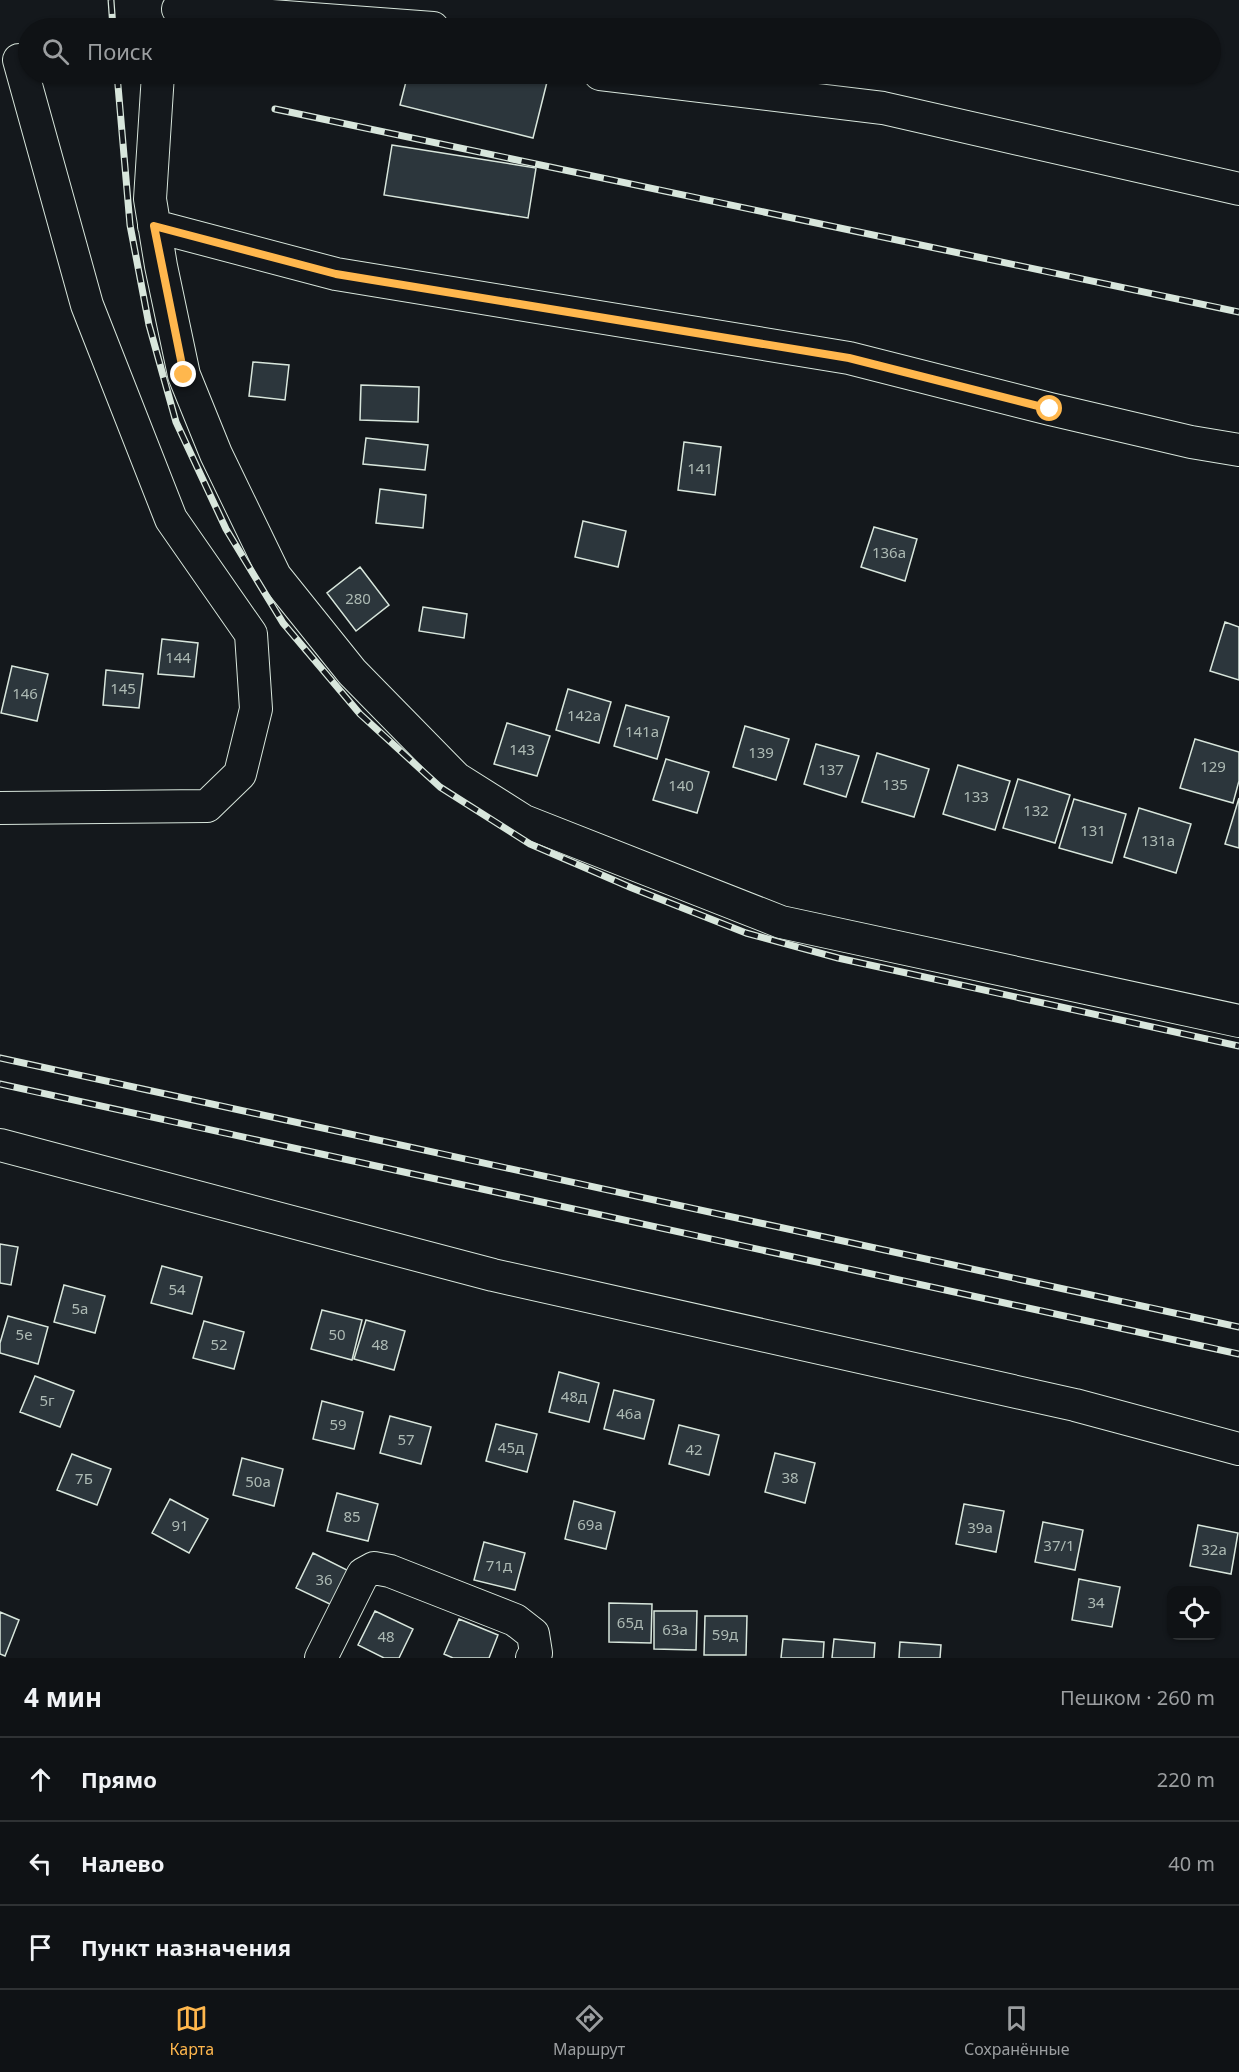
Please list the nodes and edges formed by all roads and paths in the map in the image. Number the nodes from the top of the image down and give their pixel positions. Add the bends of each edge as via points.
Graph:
1 (175, 12) edge
2 (272, 18) edge
3 (23, 84) edge
4 (157, 84) edge
5 (683, 84) edge
6 (1239, 189) edge
7 (154, 226) junction
8 (1239, 450) edge
9 (0, 808) edge
10 (1239, 1021) edge
11 (0, 1145) edge
12 (1239, 1449) edge
13 (321, 1658) edge
14 (532, 1658) edge

1 - 2 street
3 - 9 street via 87,305 171,519 251,634 256,709 240,774 207,806
4 - 7 street via 150,199
5 - 6 street via 883,108
7 - 8 street via 336,274 849,358 1050,409
7 - 10 street via 184,375 216,454 275,576 352,672 456,778 524,820 781,922
11 - 12 street via 493,1275 1075,1405
13 - 14 street via 363,1574 374,1568 515,1620 533,1634 536,1653

